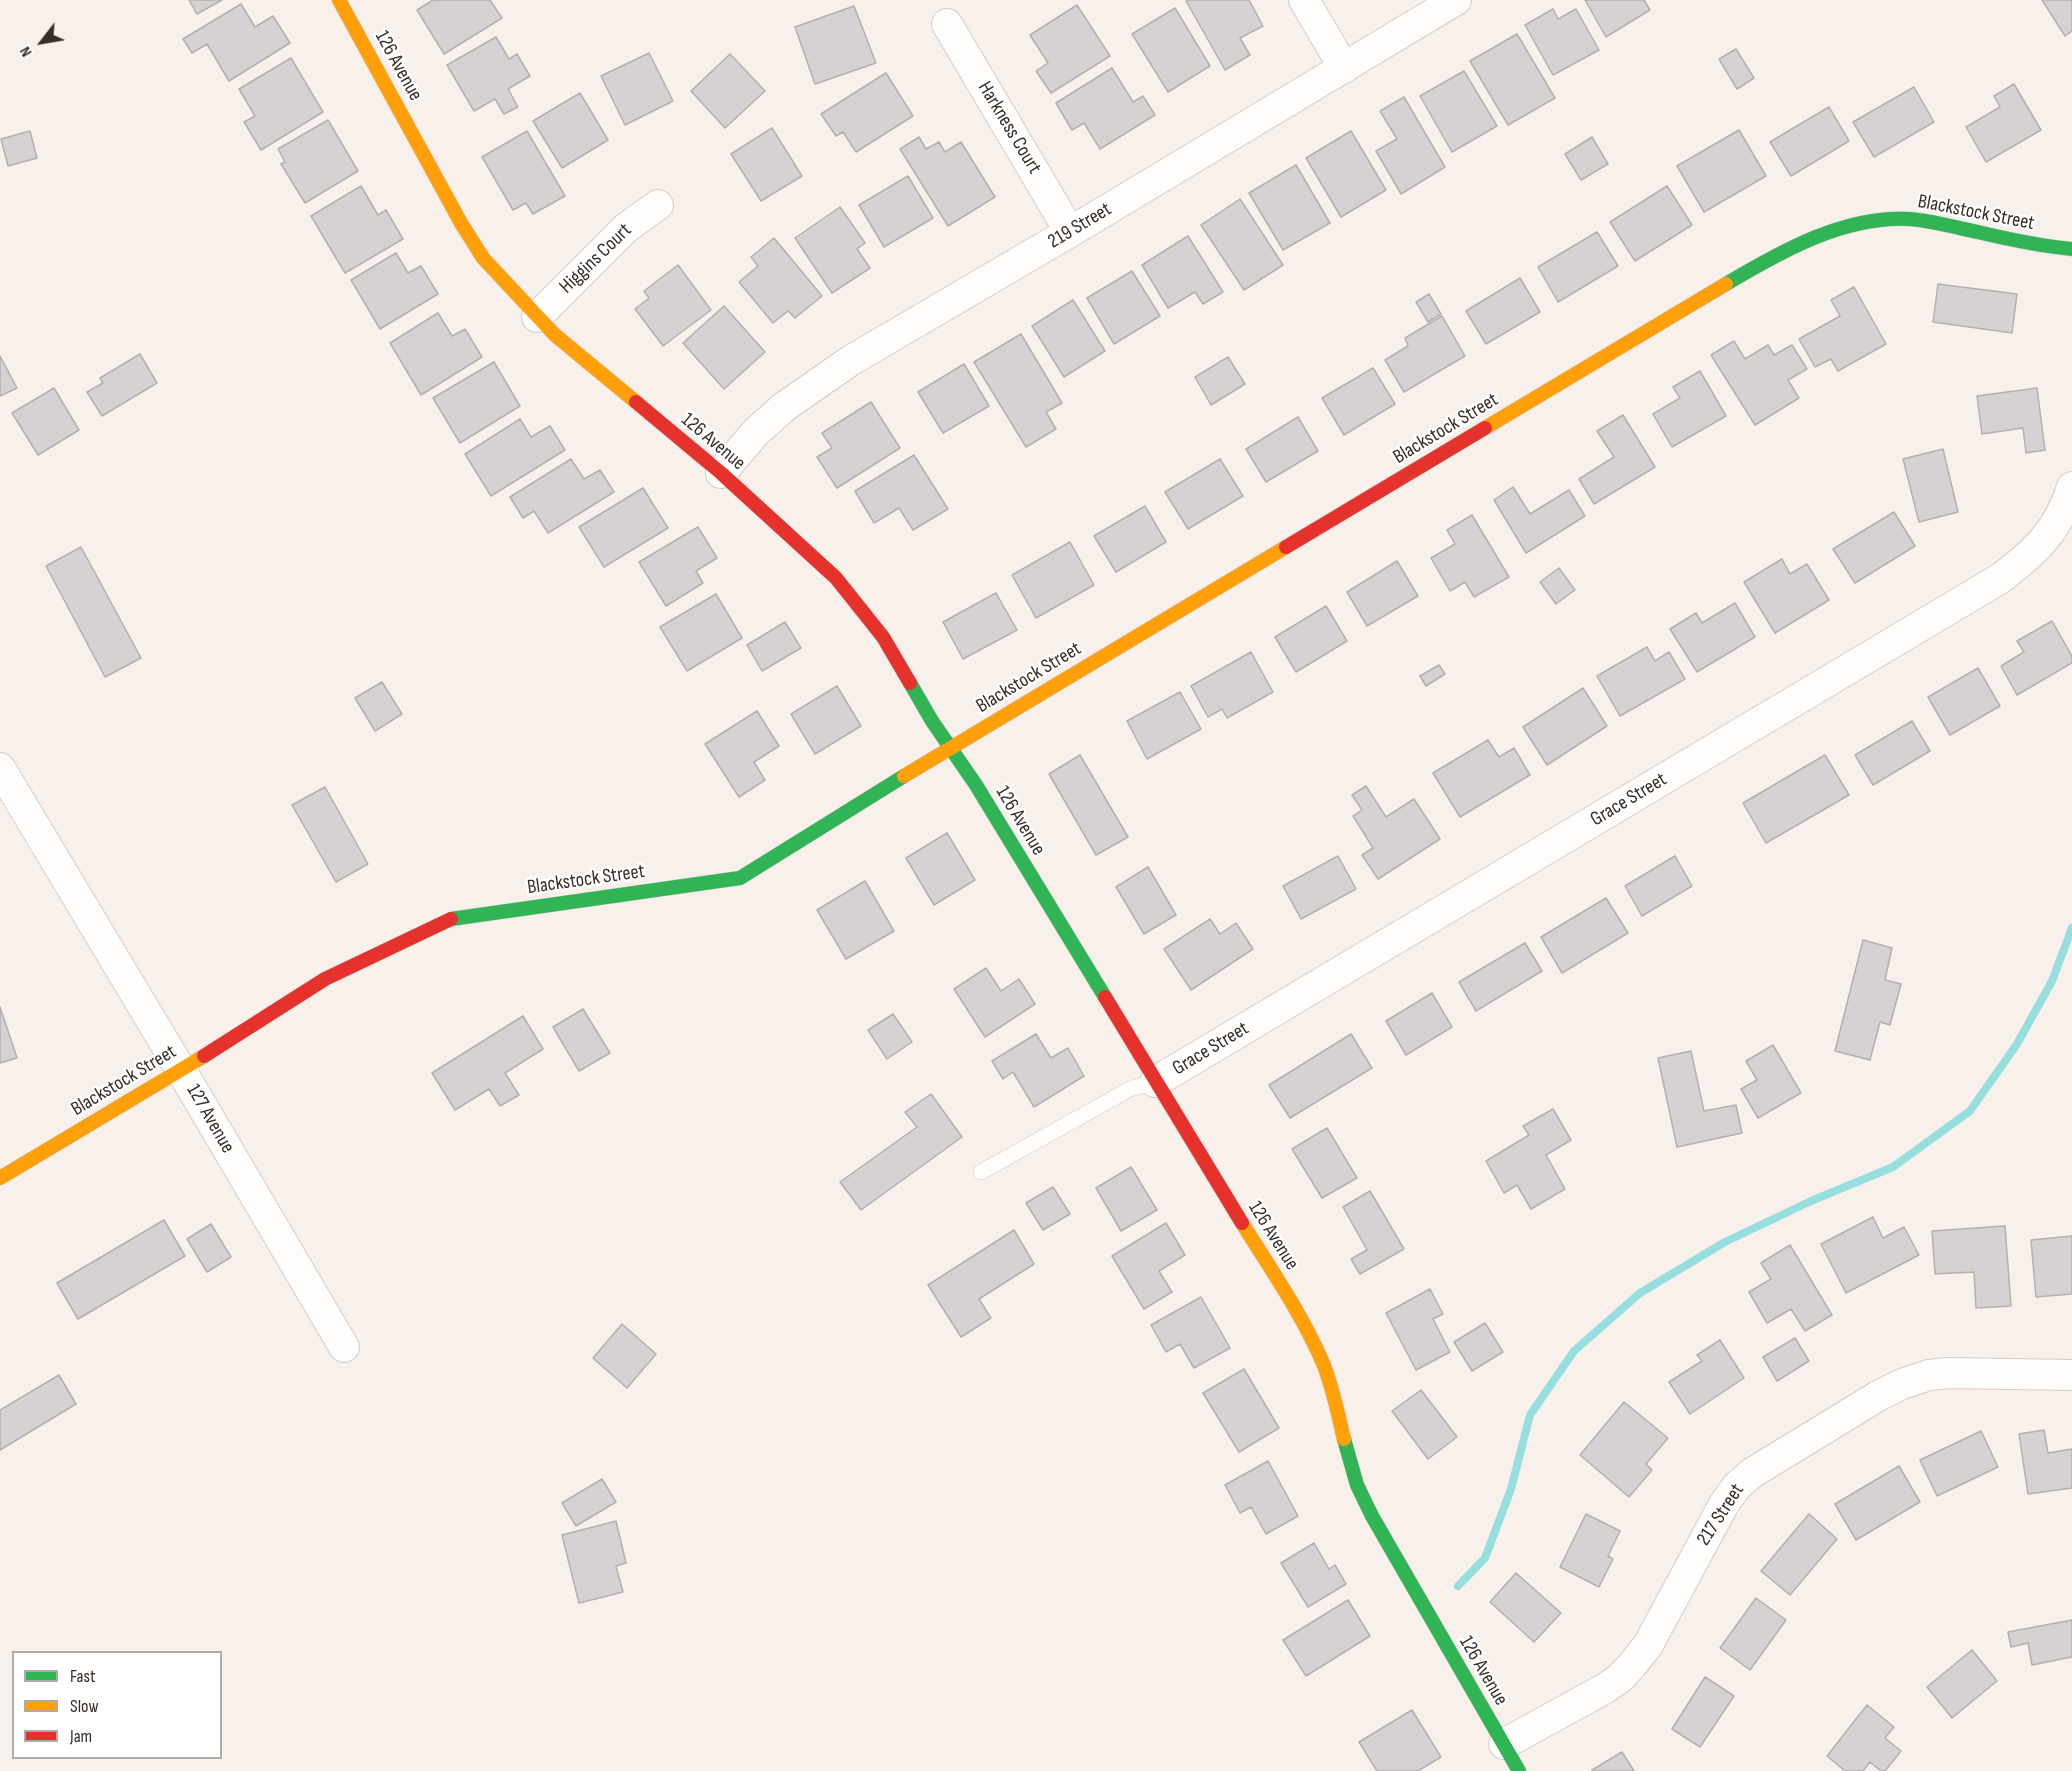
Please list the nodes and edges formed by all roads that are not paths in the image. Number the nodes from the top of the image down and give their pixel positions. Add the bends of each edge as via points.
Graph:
1 (339, 0) edge
2 (1304, 0) edge
3 (1456, 0) edge
4 (947, 24) dead end
5 (1344, 68) junction
6 (658, 205) dead end
7 (1070, 232) junction
8 (2072, 249) edge
9 (537, 317) junction
10 (721, 473) junction
11 (2072, 487) edge
12 (950, 748) junction
13 (0, 768) edge
14 (181, 1070) junction
15 (1155, 1082) junction
16 (981, 1172) dead end
17 (0, 1178) edge
18 (344, 1347) dead end
19 (2072, 1376) edge
20 (1504, 1744) junction
21 (1520, 1771) edge

1 - 9 street, 126 Avenue via 461,224 483,258
2 - 5 street
3 - 5 street, 219 Street
4 - 7 street, Harkness Court
5 - 7 street, 219 Street
6 - 9 street, Higgins Court via 626,228
7 - 10 street, 219 Street via 814,385 756,432
8 - 12 street, Blackstock Street via 1901,219 1855,225 1815,237 1758,266
9 - 10 street, 126 Avenue
10 - 12 street, 126 Avenue via 836,578 883,638
11 - 15 street, Grace Street via 2066,508 2049,535 2001,578
12 - 14 street, Blackstock Street via 740,878 450,919 325,979
12 - 15 street, 126 Avenue
13 - 14 street, 127 Avenue
14 - 17 street, Blackstock Street
14 - 18 street, 127 Avenue
15 - 16 lane via 1130,1089
15 - 20 street, 126 Avenue via 1314,1345 1365,1503
19 - 20 street, 217 Street via 1929,1375 1878,1396 1752,1473 1724,1504 1634,1664 1604,1689
20 - 21 street, 126 Avenue

